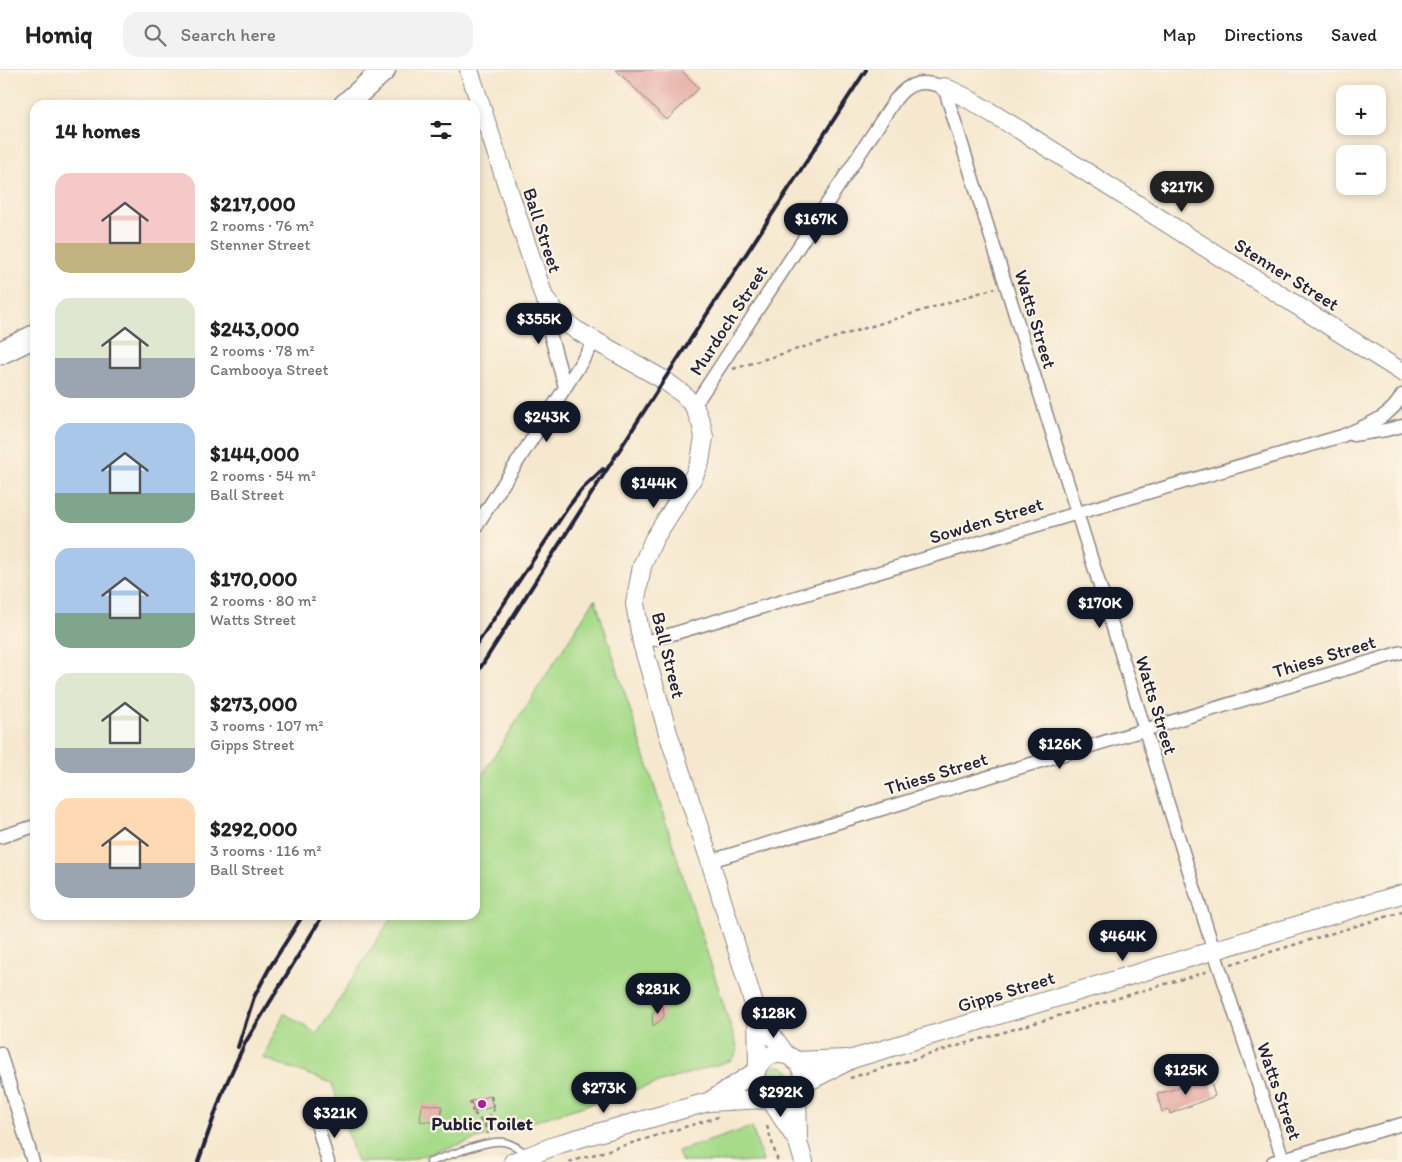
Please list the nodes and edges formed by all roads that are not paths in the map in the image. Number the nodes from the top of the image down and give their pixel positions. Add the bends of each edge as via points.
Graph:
1 (384, 70) edge
2 (469, 70) edge
3 (944, 87) junction
4 (351, 100) edge
5 (479, 100) edge
6 (480, 103) edge
7 (544, 297) junction
8 (30, 338) edge
9 (594, 341) junction
10 (0, 353) edge
11 (1402, 372) edge
12 (565, 387) junction
13 (1402, 395) edge
14 (694, 406) junction
15 (1402, 426) edge
16 (1342, 436) junction
17 (1078, 513) junction
18 (480, 520) edge
19 (642, 644) junction
20 (1402, 652) edge
21 (1146, 730) junction
22 (30, 828) edge
23 (0, 837) edge
24 (710, 861) junction
25 (1402, 894) edge
26 (1216, 959) junction
27 (757, 1014) junction
28 (0, 1053) edge
29 (790, 1058) junction
30 (852, 1059) junction
31 (757, 1068) junction
32 (800, 1089) junction
33 (769, 1100) junction
34 (708, 1102) junction
35 (317, 1124) dead end
36 (1402, 1124) edge
37 (798, 1142) junction
38 (521, 1158) edge
39 (1280, 1161) edge
40 (33, 1162) edge
41 (328, 1162) edge
42 (430, 1162) edge
43 (804, 1162) edge

1 - 4 highway
2 - 5 main road, Ball Street
3 - 11 main road, Stenner Street via 1020,130
3 - 14 street, Murdoch Street via 921,83 901,91
3 - 17 street, Watts Street
6 - 7 main road, Ball Street
7 - 9 main road, Ball Street via 560,318
7 - 12 street via 545,316
8 - 10 highway
9 - 12 street
9 - 14 main road, Ball Street via 664,380
12 - 18 street
13 - 16 street, Sowden Street via 1389,412
14 - 19 main road, Ball Street via 704,437 700,462 654,539 638,578 635,604
15 - 16 street, Sowden Street
16 - 17 street, Sowden Street
17 - 19 street, Sowden Street
17 - 21 street, Watts Street
19 - 24 main road, Ball Street
20 - 21 street, Thiess Street
21 - 24 street, Thiess Street
21 - 26 street, Watts Street
22 - 23 street
24 - 27 main road, Ball Street
25 - 26 main road, Gipps Street
26 - 30 main road, Gipps Street
26 - 39 street, Watts Street
27 - 29 main road, Ball Street
27 - 31 main road, Ball Street
28 - 40 street
29 - 30 main road, Gipps Street
29 - 31 main road via 770,1056
29 - 32 main road via 802,1071
30 - 32 main road, Gipps Street
31 - 33 main road via 756,1087
31 - 34 main road
32 - 33 main road via 786,1102
32 - 37 main road
33 - 34 main road
33 - 37 main road
34 - 38 main road via 562,1143
35 - 41 street
36 - 39 street
37 - 43 main road
38 - 42 lane via 518,1147 491,1142

